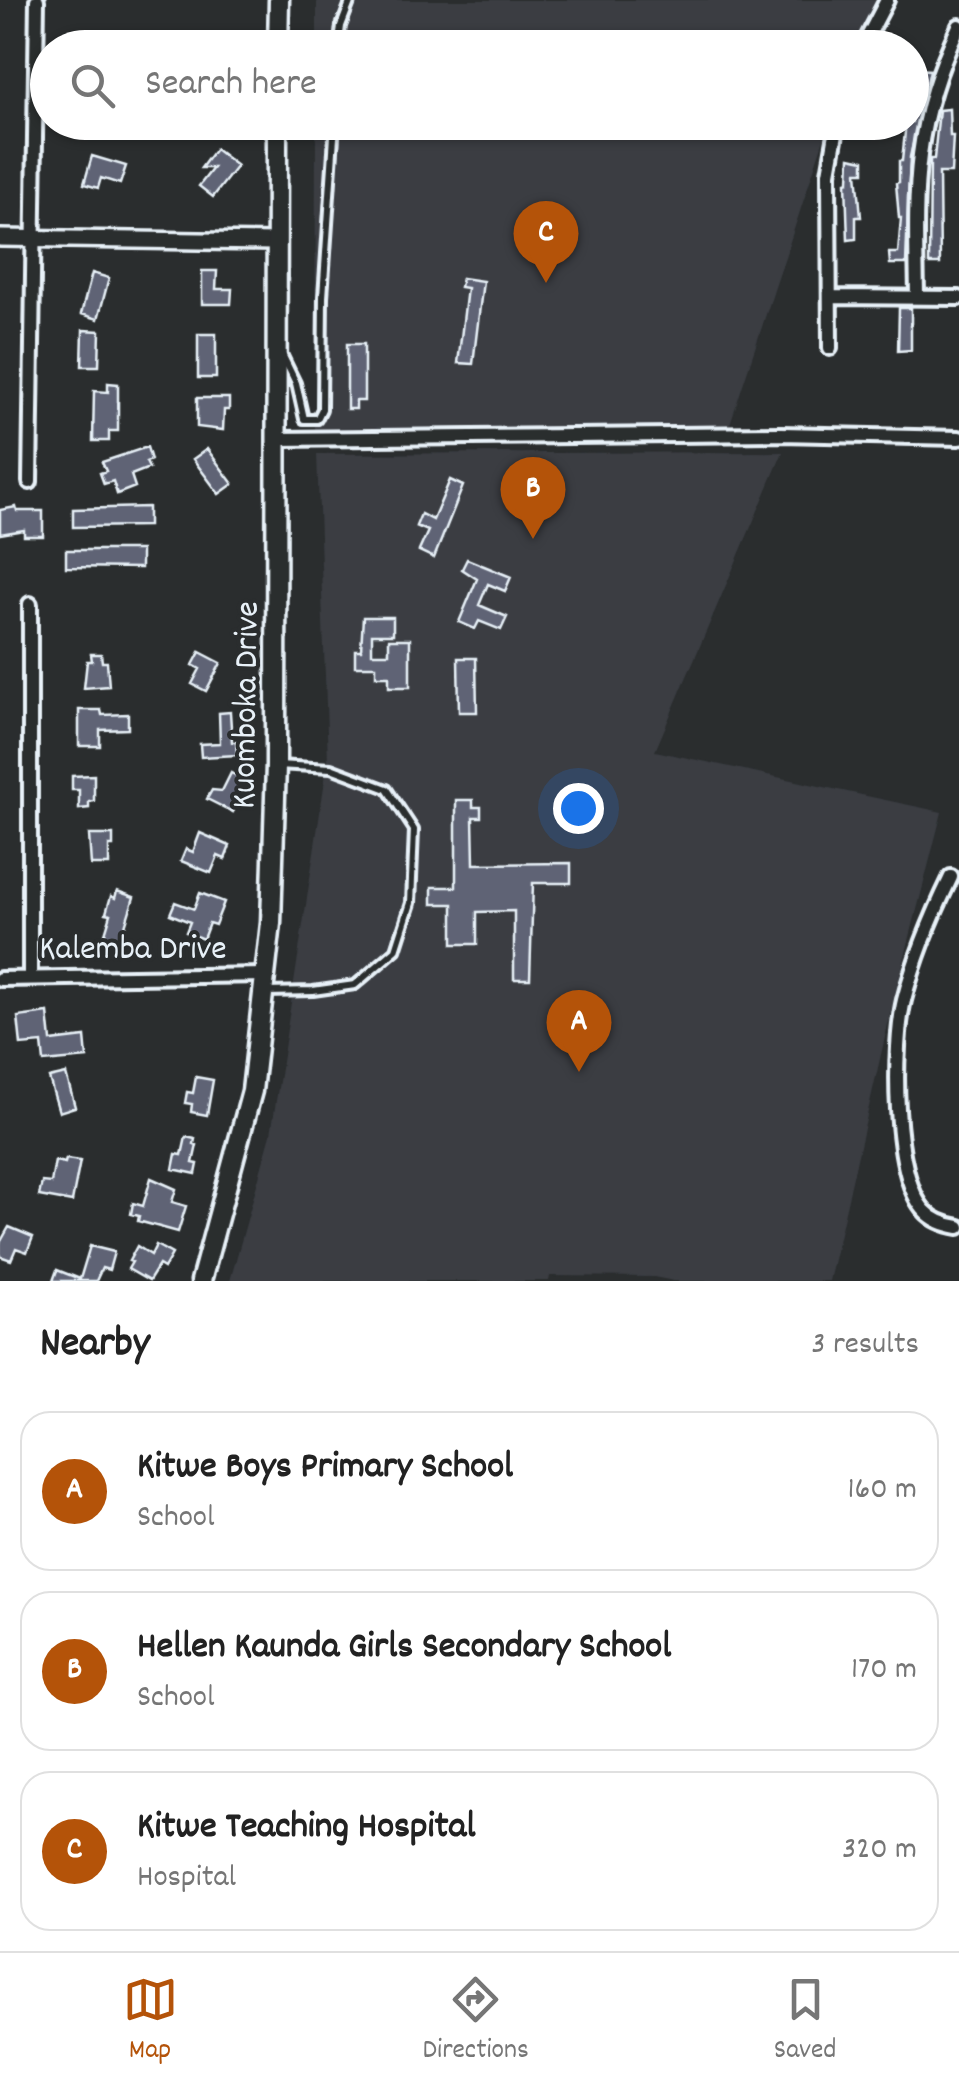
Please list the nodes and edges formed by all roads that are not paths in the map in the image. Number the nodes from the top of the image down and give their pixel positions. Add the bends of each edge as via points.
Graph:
1 (37, 0) edge
2 (279, 0) edge
3 (352, 0) edge
4 (886, 0) edge
5 (959, 26) edge
6 (37, 30) edge
7 (278, 30) edge
8 (340, 30) edge
9 (871, 30) edge
10 (929, 103) edge
11 (35, 140) edge
12 (277, 140) edge
13 (334, 140) edge
14 (835, 140) edge
15 (921, 140) edge
16 (34, 237) junction
17 (0, 238) edge
18 (274, 242) junction
19 (917, 295) junction
20 (831, 297) junction
21 (959, 298) edge
22 (276, 344) junction
23 (830, 348) dead end
24 (959, 438) edge
25 (277, 439) junction
26 (30, 482) dead end
27 (30, 604) dead end
28 (276, 765) junction
29 (951, 877) dead end
30 (30, 976) junction
31 (0, 979) edge
32 (266, 984) junction
33 (959, 1227) edge
34 (201, 1281) edge

1 - 6 street
2 - 7 main road
3 - 8 lane
4 - 9 street
5 - 10 street
11 - 16 street
12 - 18 main road, Kuomboka Drive
13 - 22 lane via 317,419 304,419 296,383
14 - 20 street via 829,173
15 - 19 street
16 - 17 street
16 - 18 street
16 - 26 street
18 - 22 main road, Kuomboka Drive
19 - 20 street
19 - 21 street
20 - 23 street
22 - 25 main road, Kuomboka Drive
24 - 25 street
25 - 28 main road, Kuomboka Drive
27 - 30 street
28 - 32 main road, Kuomboka Drive
28 - 32 lane via 331,768 387,789 414,830 411,903 396,950 356,984 312,991
29 - 33 street via 903,1004 896,1083 911,1188 922,1210
30 - 31 street, Kalemba Drive
30 - 32 street, Kalemba Drive
32 - 34 main road, Kuomboka Drive via 252,1092

